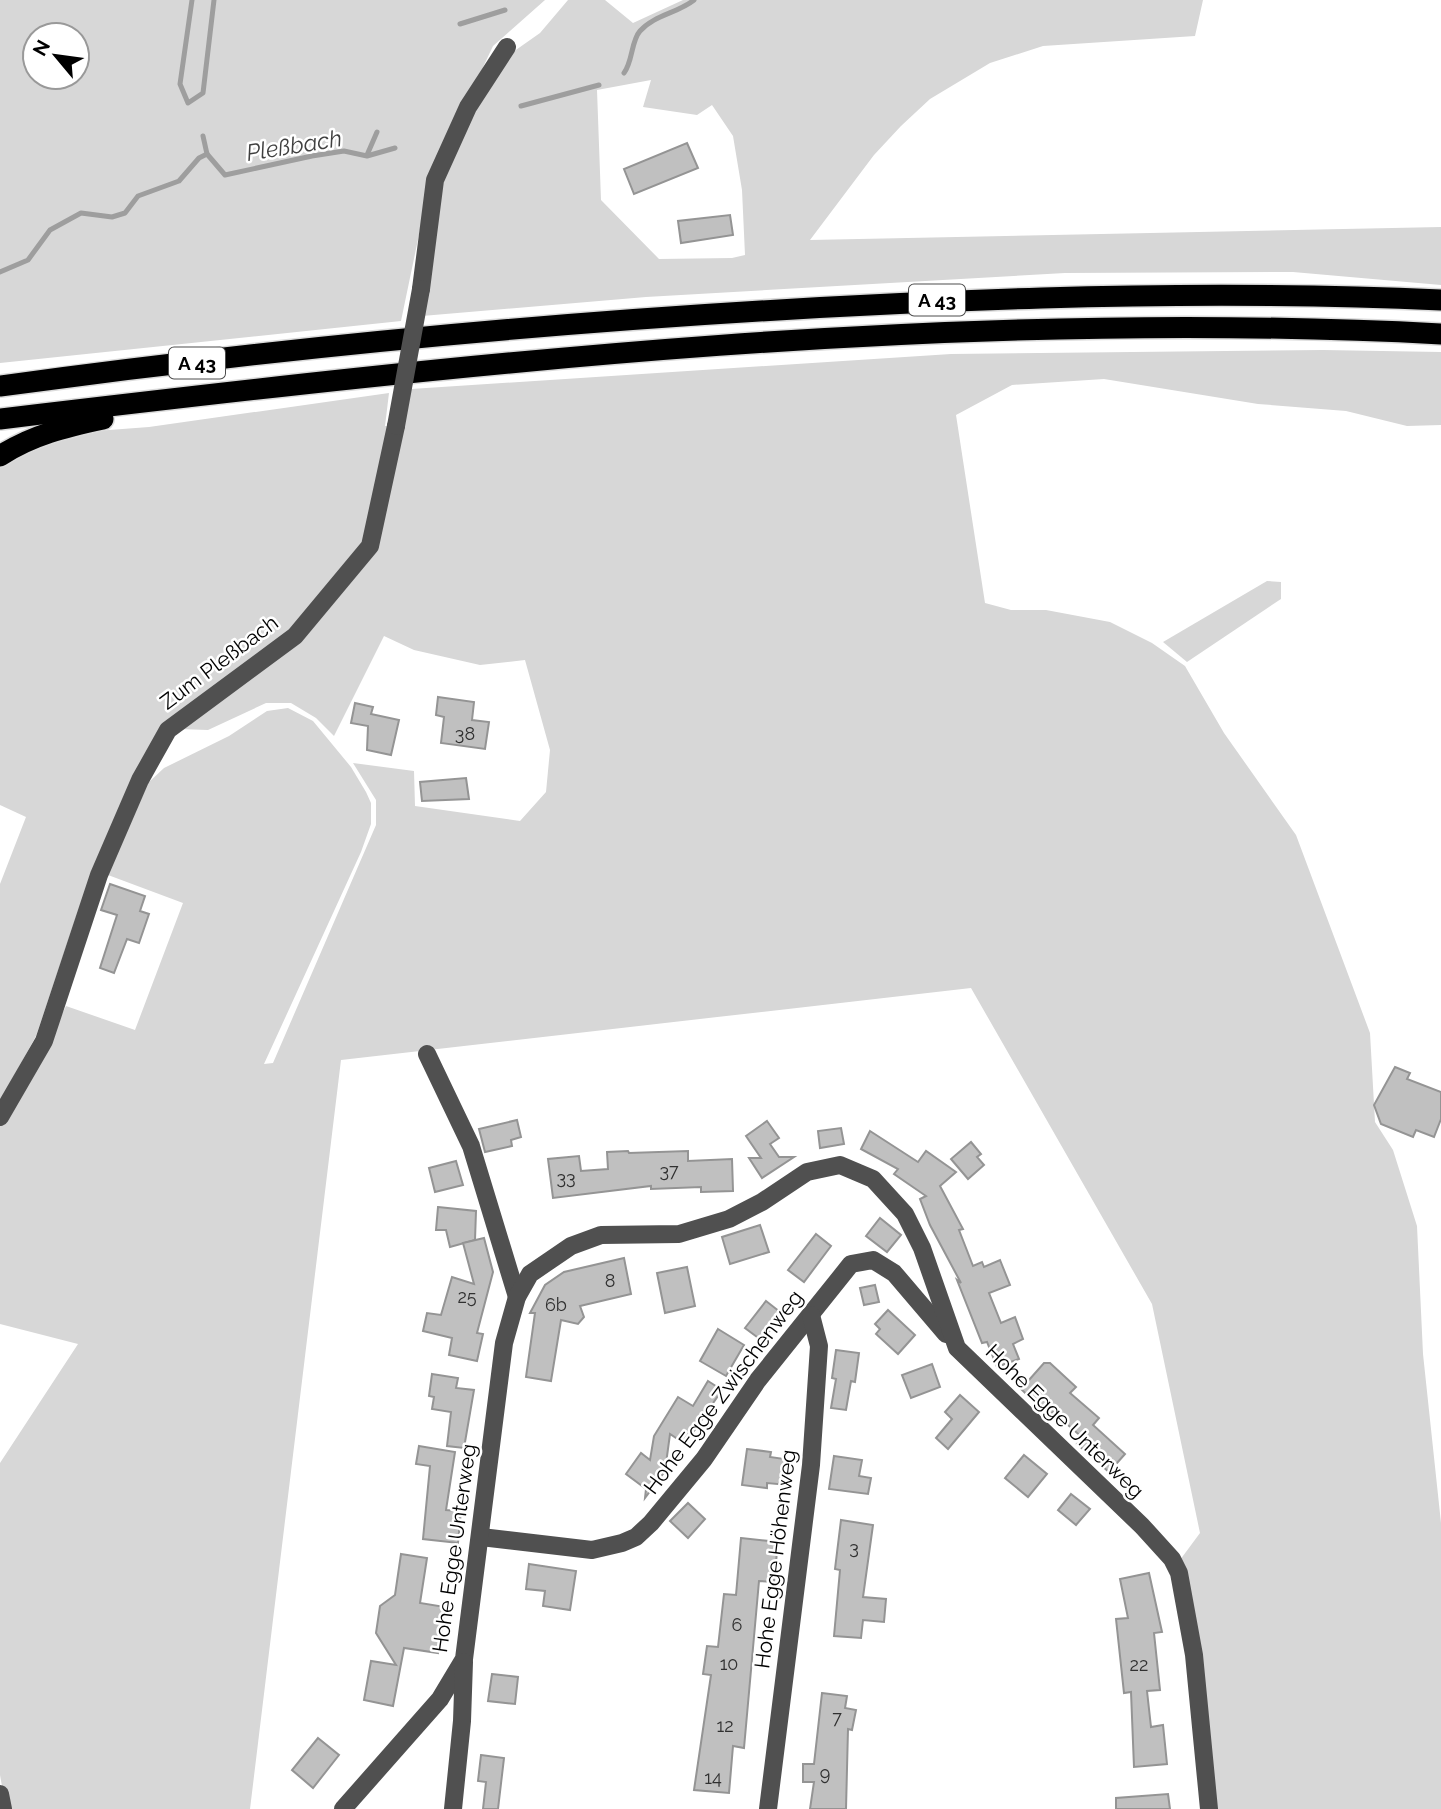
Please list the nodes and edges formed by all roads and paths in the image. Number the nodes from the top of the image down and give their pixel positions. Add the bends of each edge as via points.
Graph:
1 (507, 47) dead end
2 (1441, 300) edge
3 (1441, 334) edge
4 (0, 386) edge
5 (231, 390) junction
6 (0, 419) edge
7 (0, 456) edge
8 (427, 1054) dead end
9 (0, 1117) edge
10 (517, 1297) junction
11 (811, 1315) junction
12 (957, 1348) junction
13 (481, 1537) junction
14 (464, 1659) junction
15 (0, 1794) edge
16 (3, 1809) edge
17 (343, 1809) edge
18 (453, 1809) edge
19 (768, 1809) edge
20 (1209, 1809) edge

1 - 9 street, Zum Pleßbach, bridge via 468,107 435,180 421,289 370,546 295,636 168,730 140,780 99,875 44,1041
2 - 4 highway, A 43 via 1134,295 733,311 434,336
3 - 5 highway, A 43 via 1187,327 849,335 572,355
5 - 6 highway, A 43
5 - 7 highway via 54,430
8 - 10 street via 471,1146
10 - 12 street, Hohe Egge Unterweg via 530,1274 571,1246 601,1235 679,1234 729,1219 807,1172 840,1165 873,1179 905,1214 922,1248
10 - 13 street, Hohe Egge Unterweg via 504,1343
11 - 12 street, Hohe Egge Zwischenweg via 851,1264 873,1259 894,1273
11 - 13 street, Hohe Egge Zwischenweg via 679,1490 636,1536 607,1549 592,1550
11 - 19 street, Hohe Egge Höhenweg via 819,1346 811,1465
12 - 20 street, Hohe Egge Unterweg via 1142,1526 1176,1566 1194,1655
13 - 14 street, Hohe Egge Unterweg
14 - 17 street, Hohe Egge Unterweg via 440,1699
14 - 18 street
15 - 16 street

